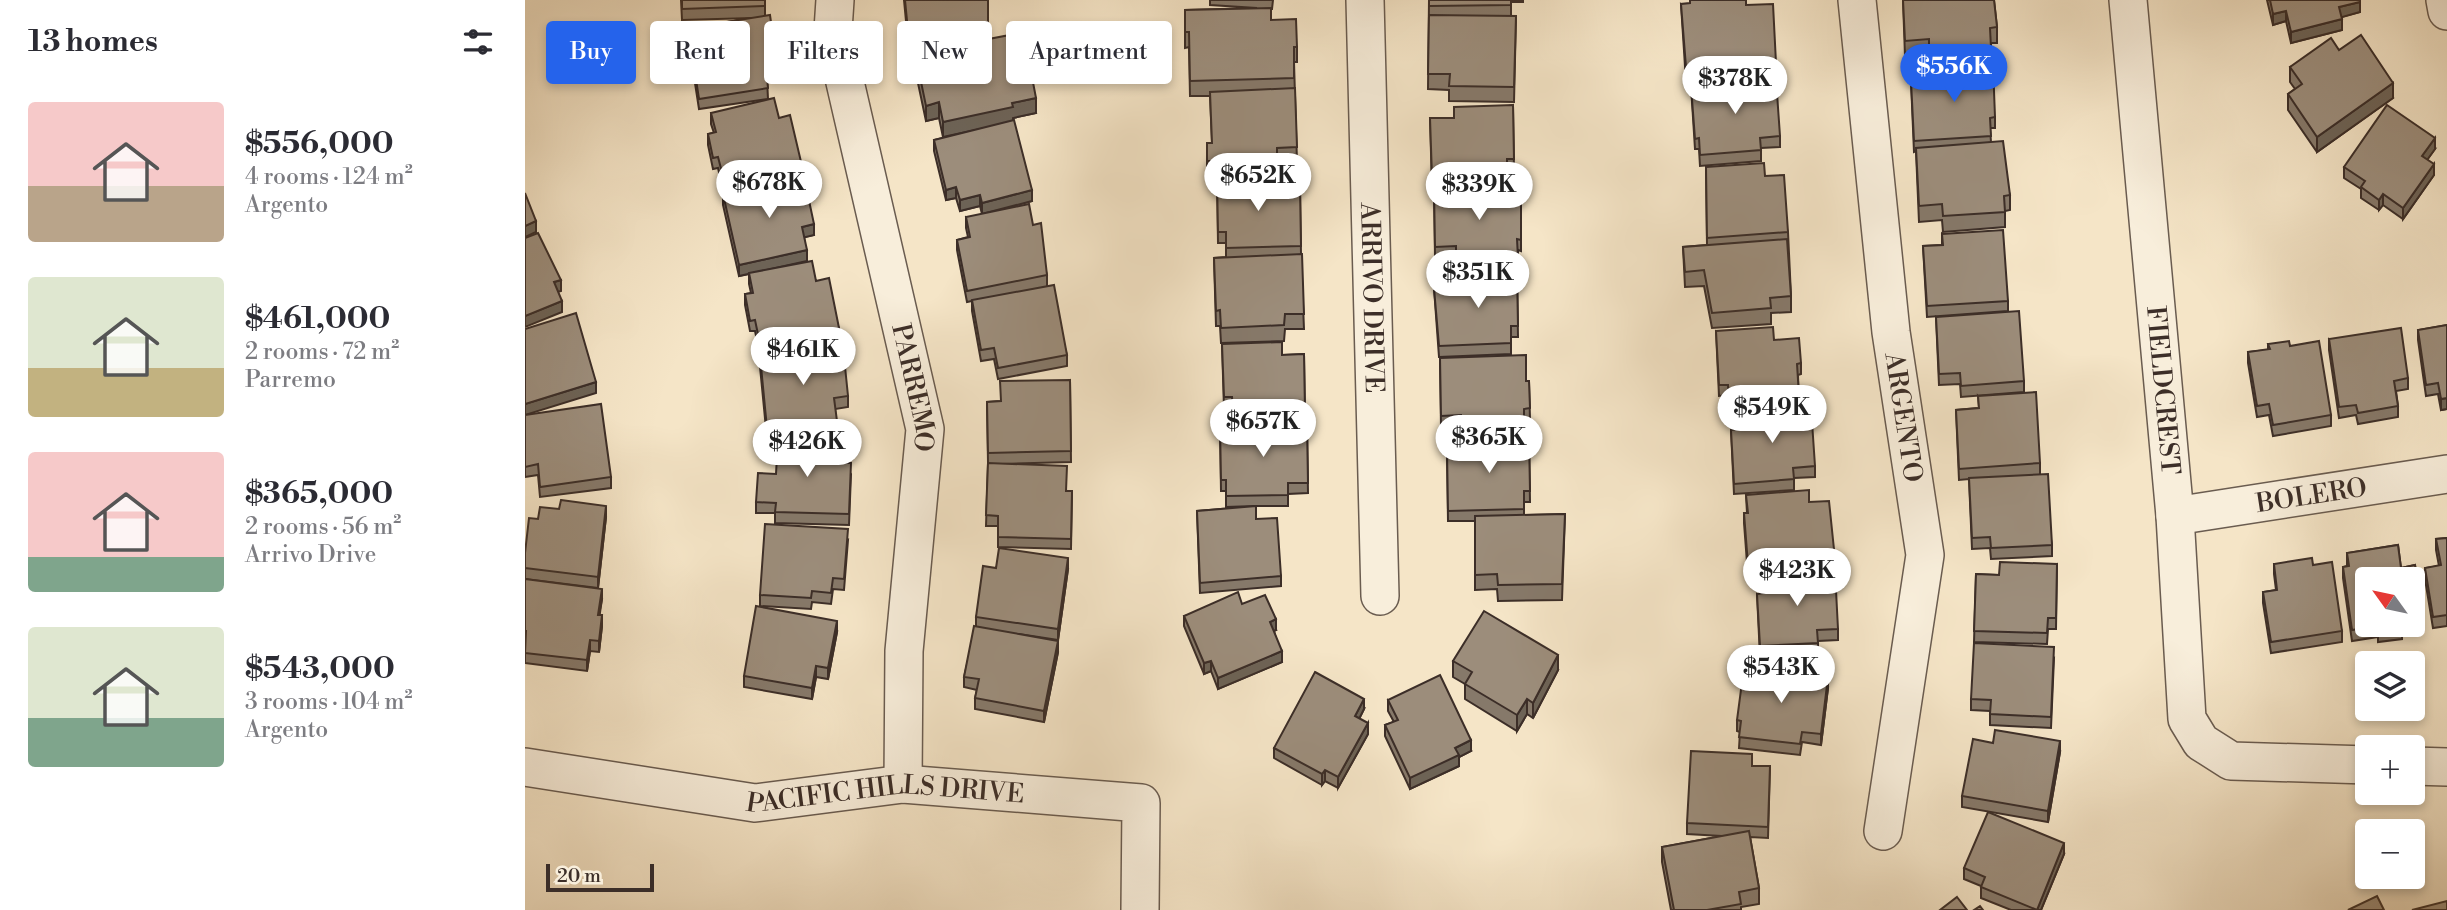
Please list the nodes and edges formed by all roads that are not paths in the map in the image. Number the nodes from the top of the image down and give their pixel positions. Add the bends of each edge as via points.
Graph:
1 (835, 0) edge
2 (1366, 0) edge
3 (1857, 0) edge
4 (2128, 0) edge
5 (2445, 0) edge
6 (2447, 11) edge
7 (2447, 474) edge
8 (2175, 516) junction
9 (1380, 596) dead end
10 (2355, 765) edge
11 (2425, 766) edge
12 (525, 767) edge
13 (2447, 767) edge
14 (903, 784) junction
15 (1883, 831) dead end
16 (1140, 910) edge

1 - 14 street, PARREMO via 833,30 925,429 905,651
2 - 9 street, ARRIVO DRIVE
3 - 15 street, ARGENTO via 1891,332 1925,555
4 - 8 street, FIELDCREST
5 - 6 street
7 - 8 street, BOLERO
8 - 10 street, FIELDCREST via 2187,719 2201,742 2231,761
11 - 13 street
12 - 14 street, PACIFIC HILLS DRIVE via 755,803
14 - 16 street, PACIFIC HILLS DRIVE via 1141,803

